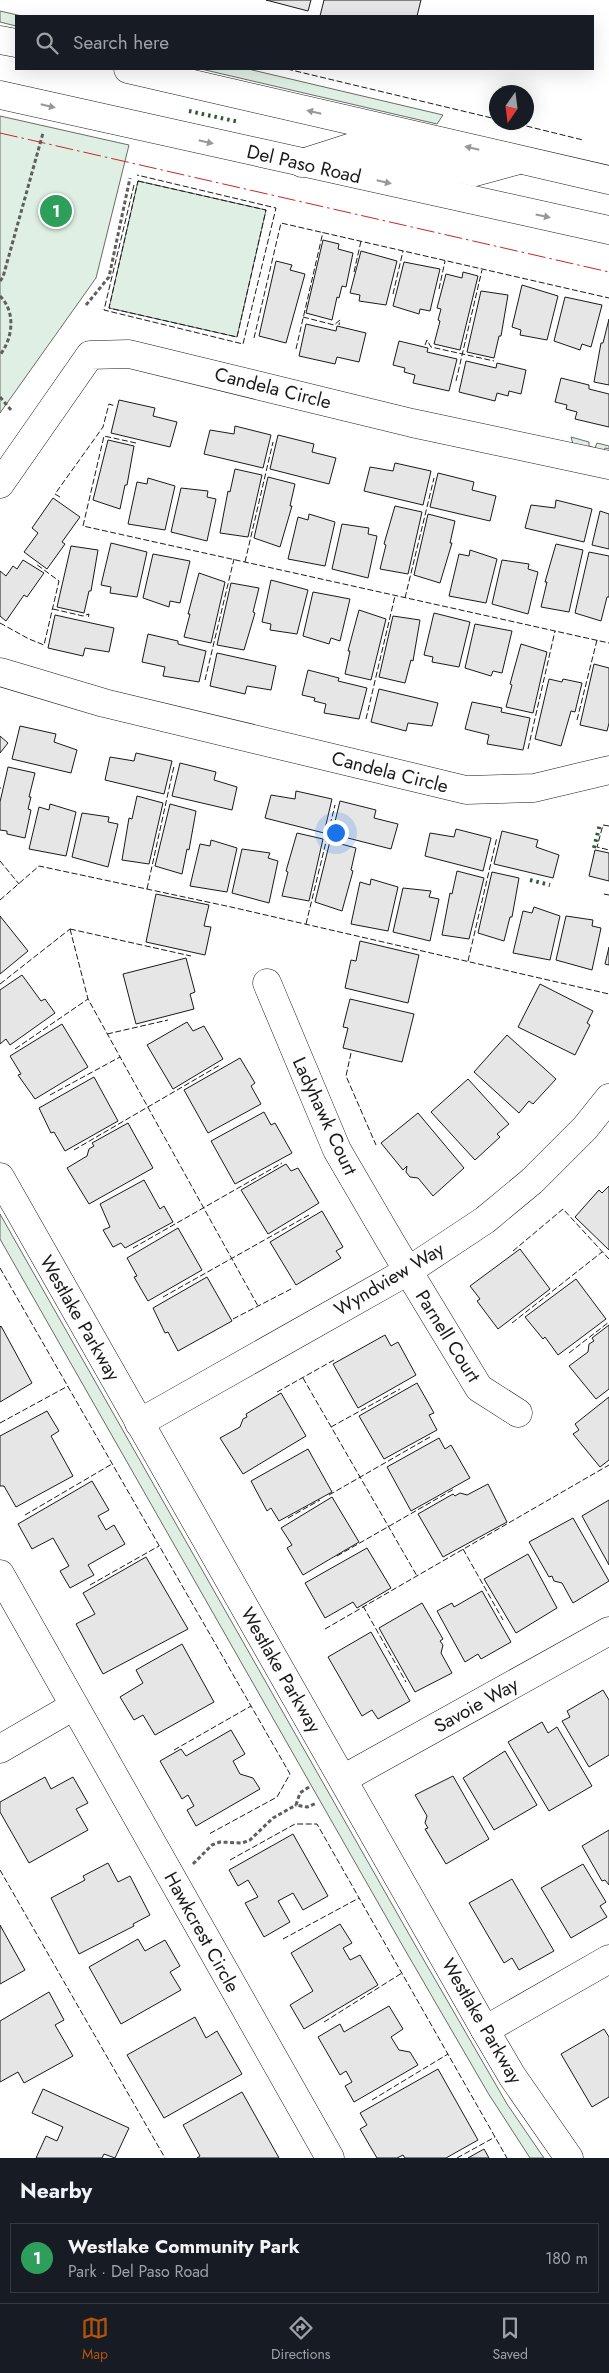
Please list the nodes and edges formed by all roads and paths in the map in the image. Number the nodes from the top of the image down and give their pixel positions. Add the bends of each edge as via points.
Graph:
1 (0, 40) edge
2 (15, 43) edge
3 (0, 59) edge
4 (15, 59) edge
5 (132, 70) edge
6 (0, 96) edge
7 (43, 133) dead end
8 (519, 160) junction
9 (302, 163) junction
10 (130, 178) dead end
11 (609, 180) edge
12 (609, 230) edge
13 (0, 281) edge
14 (0, 296) edge
15 (86, 305) dead end
16 (0, 356) edge
17 (0, 397) edge
18 (11, 410) dead end
19 (609, 465) edge
20 (0, 484) edge
21 (0, 672) edge
22 (609, 770) edge
23 (267, 983) dead end
24 (609, 1098) edge
25 (0, 1177) edge
26 (408, 1271) junction
27 (518, 1413) dead end
28 (139, 1423) junction
29 (0, 1574) edge
30 (609, 1630) edge
31 (74, 1706) junction
32 (0, 1748) edge
33 (343, 1779) junction
34 (309, 1787) dead end
35 (318, 1803) dead end
36 (296, 1805) junction
37 (189, 1868) dead end
38 (609, 1959) edge
39 (485, 2030) junction
40 (330, 2158) edge
41 (569, 2158) edge

1 - 2 street
3 - 4 street
8 -> 5 street
6 -> 9 street, Del Paso Road
7 - 13 path via 4,277
8 - 9 street via 476,172 352,147
8 - 11 street
9 -> 12 street, Del Paso Road
10 - 15 path via 109,277
14 - 16 path via 11,314 11,329
17 - 18 path
19 - 20 street, Candela Circle via 412,423 119,354 90,355
21 - 22 street, Candela Circle via 113,706 466,790 534,788
23 - 26 street, Ladyhawk Court via 337,1150
24 - 26 street, Wyndview Way via 585,1128 532,1181 485,1220
25 - 28 street, Westlake Parkway
26 - 27 street, Parnell Court via 479,1388
26 - 28 street, Wyndview Way
28 - 33 street, Westlake Parkway
29 - 31 street, Hawkcrest Circle
30 - 33 street, Savoie Way
31 - 32 street
31 - 40 street, Hawkcrest Circle
33 - 39 street, Westlake Parkway
34 - 36 path via 300,1793
35 - 36 path via 307,1807
36 - 37 path via 273,1818 250,1840 212,1845
38 - 39 street
39 - 41 street, Westlake Parkway via 512,2076

